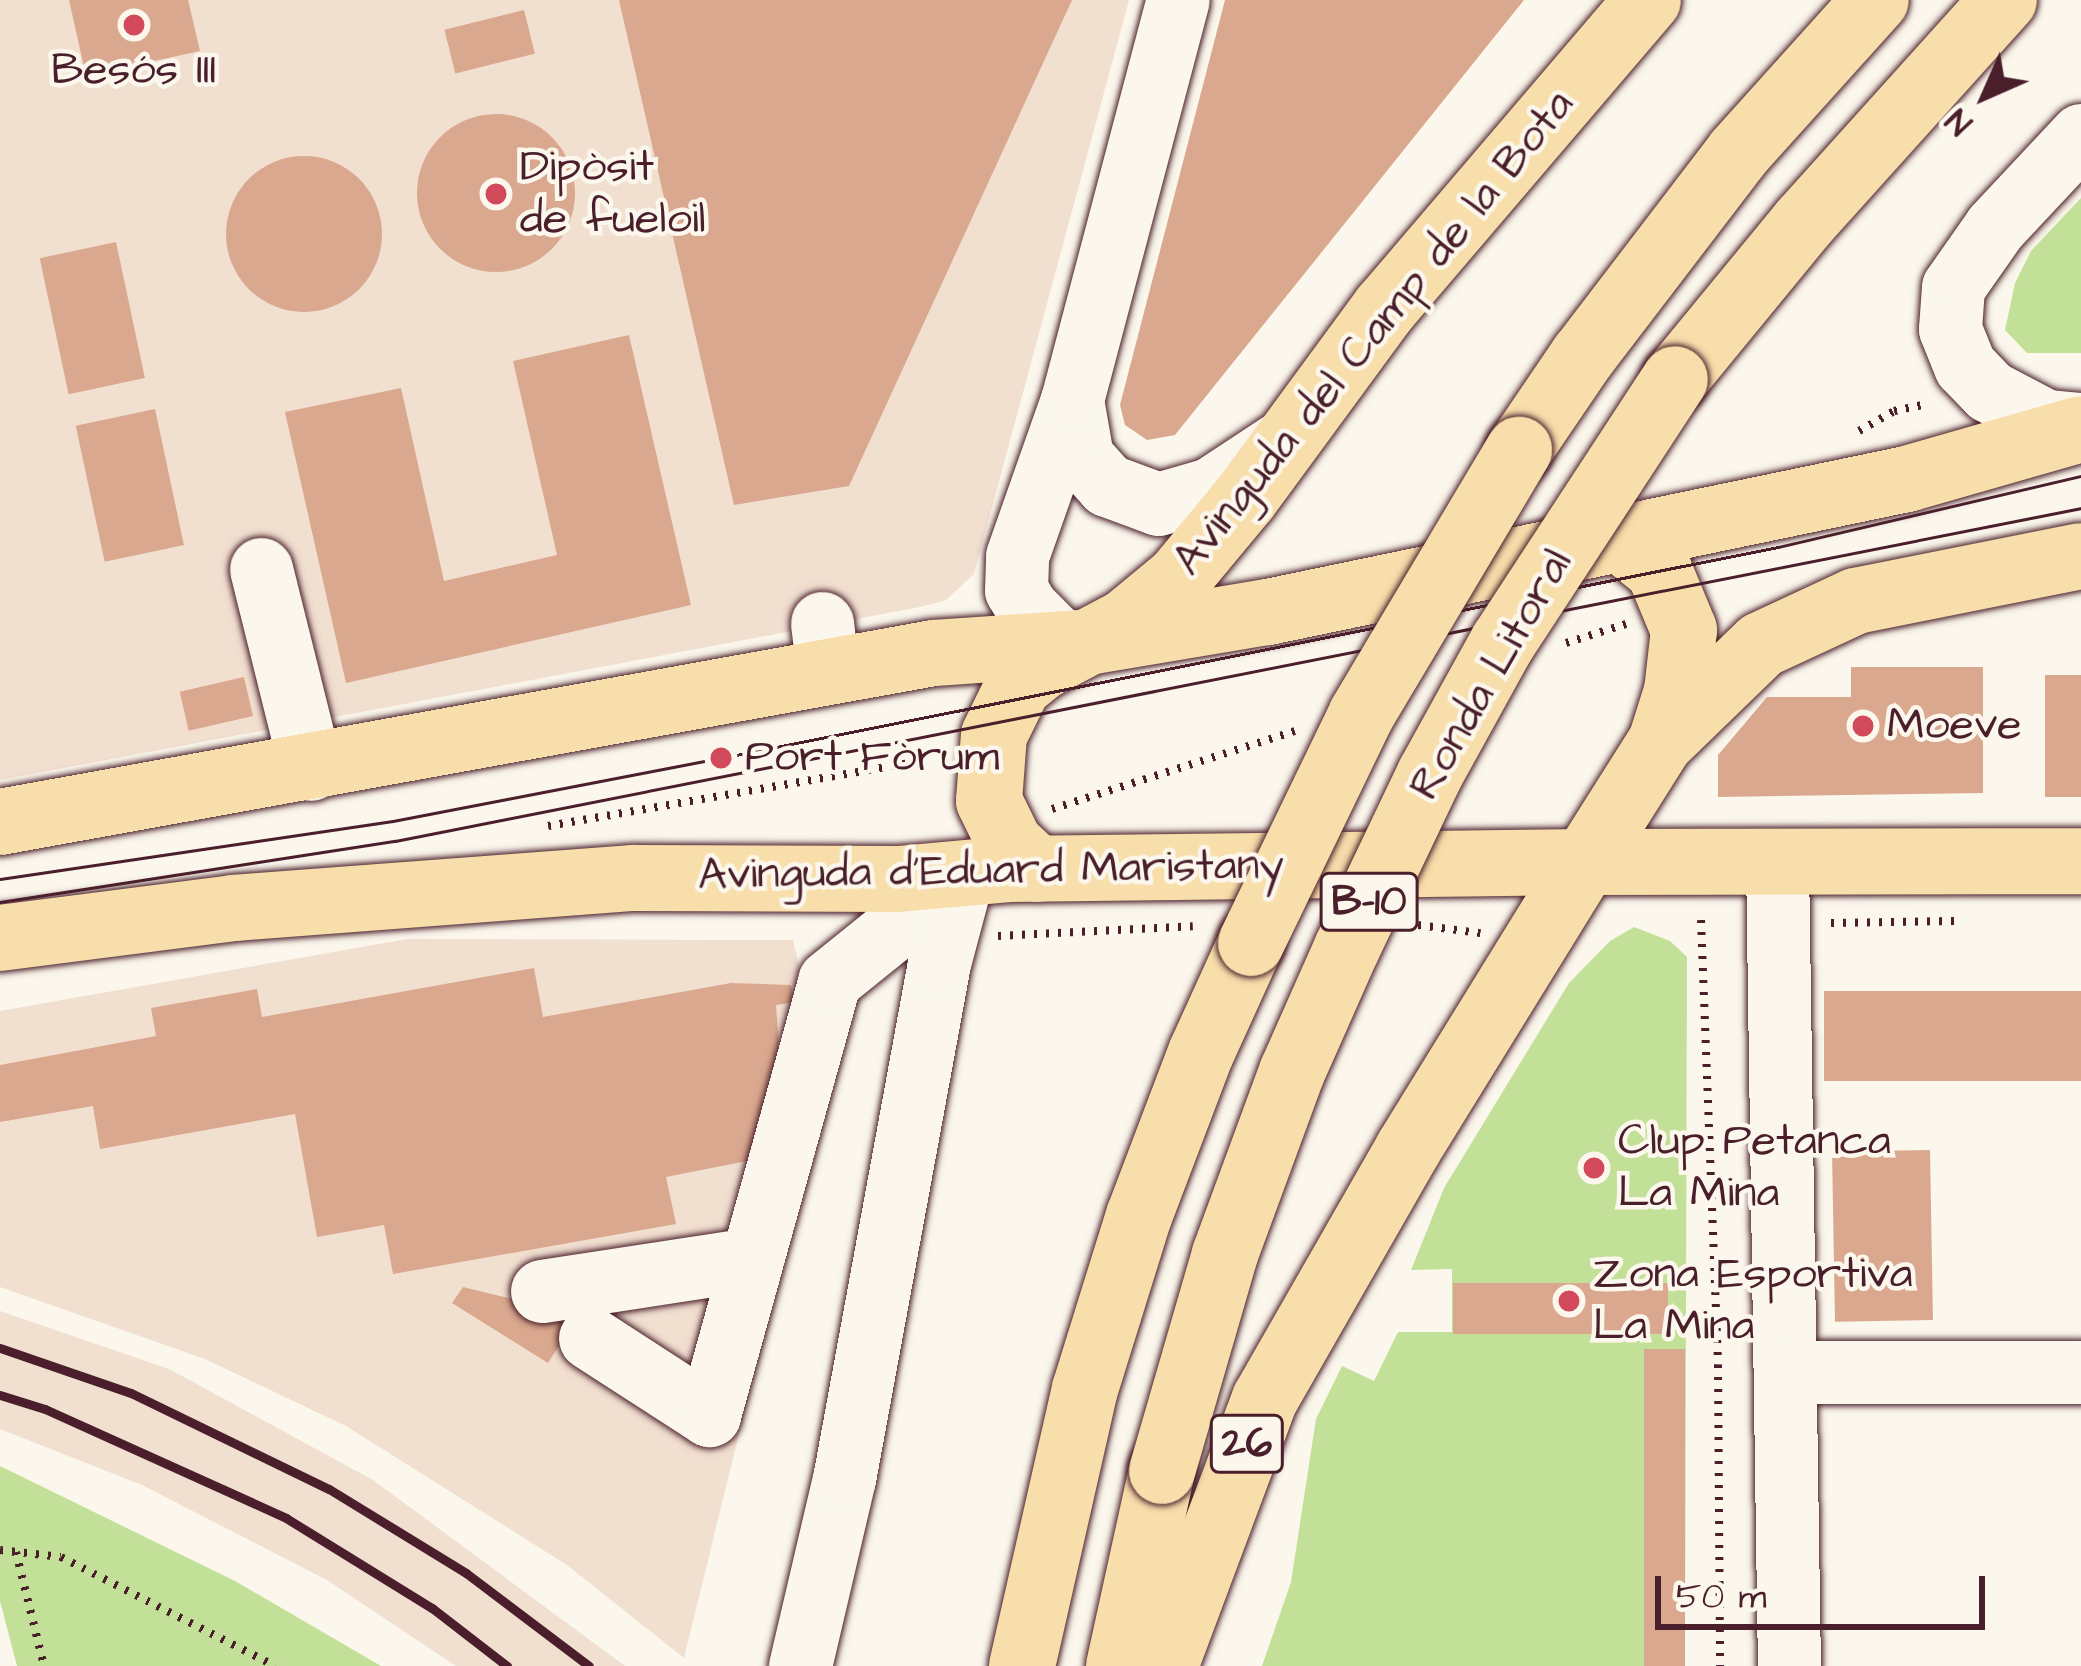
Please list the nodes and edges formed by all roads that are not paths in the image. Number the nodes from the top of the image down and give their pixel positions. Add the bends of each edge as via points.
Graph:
1 (1178, 0) edge
2 (1648, 0) edge
3 (1876, 0) edge
4 (2003, 0) edge
5 (2081, 135) edge
6 (1072, 400) junction
7 (2081, 427) edge
8 (1282, 442) junction
9 (1618, 536) junction
10 (2081, 556) edge
11 (261, 568) dead end
12 (1082, 644) junction
13 (1661, 742) junction
14 (311, 769) junction
15 (0, 822) edge
16 (1777, 861) junction
17 (2081, 861) edge
18 (1585, 862) junction
19 (1037, 869) junction
20 (963, 873) junction
21 (0, 938) edge
22 (752, 1259) junction
23 (542, 1291) dead end
24 (590, 1338) dead end
25 (1786, 1372) junction
26 (2081, 1372) edge
27 (800, 1666) edge
28 (1022, 1666) edge
29 (1119, 1666) edge
30 (1165, 1666) edge
31 (1789, 1666) edge

1 - 6 street
2 - 8 main road, Avinguda del Camp de la Bota via 1488,182
3 - 28 main road, Ronda Litoral / B-10, bridge via 1738,152 1583,356 1361,715 1202,1053 1139,1216 1085,1389
4 - 29 main road, Ronda Litoral / B-10, bridge via 1675,380 1503,642 1430,774 1292,1072 1225,1254 1174,1417
5 - 7 street via 1995,227 1953,286 1951,329 1965,366 1988,391 2046,421
6 - 8 street via 1082,457 1107,485 1158,504 1210,490
6 - 12 street via 1017,556 1016,590 1042,626
7 - 9 main road via 1906,479
8 - 12 main road, Avinguda del Camp de la Bota via 1178,579 1126,622
9 - 12 main road
9 - 13 main road via 1660,569 1684,630
10 - 13 main road via 1922,585 1797,624 1732,668
11 - 14 street
12 - 14 main road via 825,648
12 - 19 main road, Avinguda del Camp de la Bota via 1018,686 994,735 989,801 1010,844
13 - 18 main road
14 - 15 main road
16 - 17 main road, Avinguda d'Eduard Maristany
16 - 18 main road, Avinguda d'Eduard Maristany
16 - 25 street
18 - 19 main road, Avinguda d'Eduard Maristany
18 - 30 main road, 26 via 1265,1399
19 - 20 main road, Avinguda d'Eduard Maristany
20 - 21 main road, Avinguda d'Eduard Maristany via 566,882 254,906
20 - 22 street via 829,981
20 - 27 street
22 - 23 street
22 - 24 street via 709,1415
25 - 26 street
25 - 31 street

